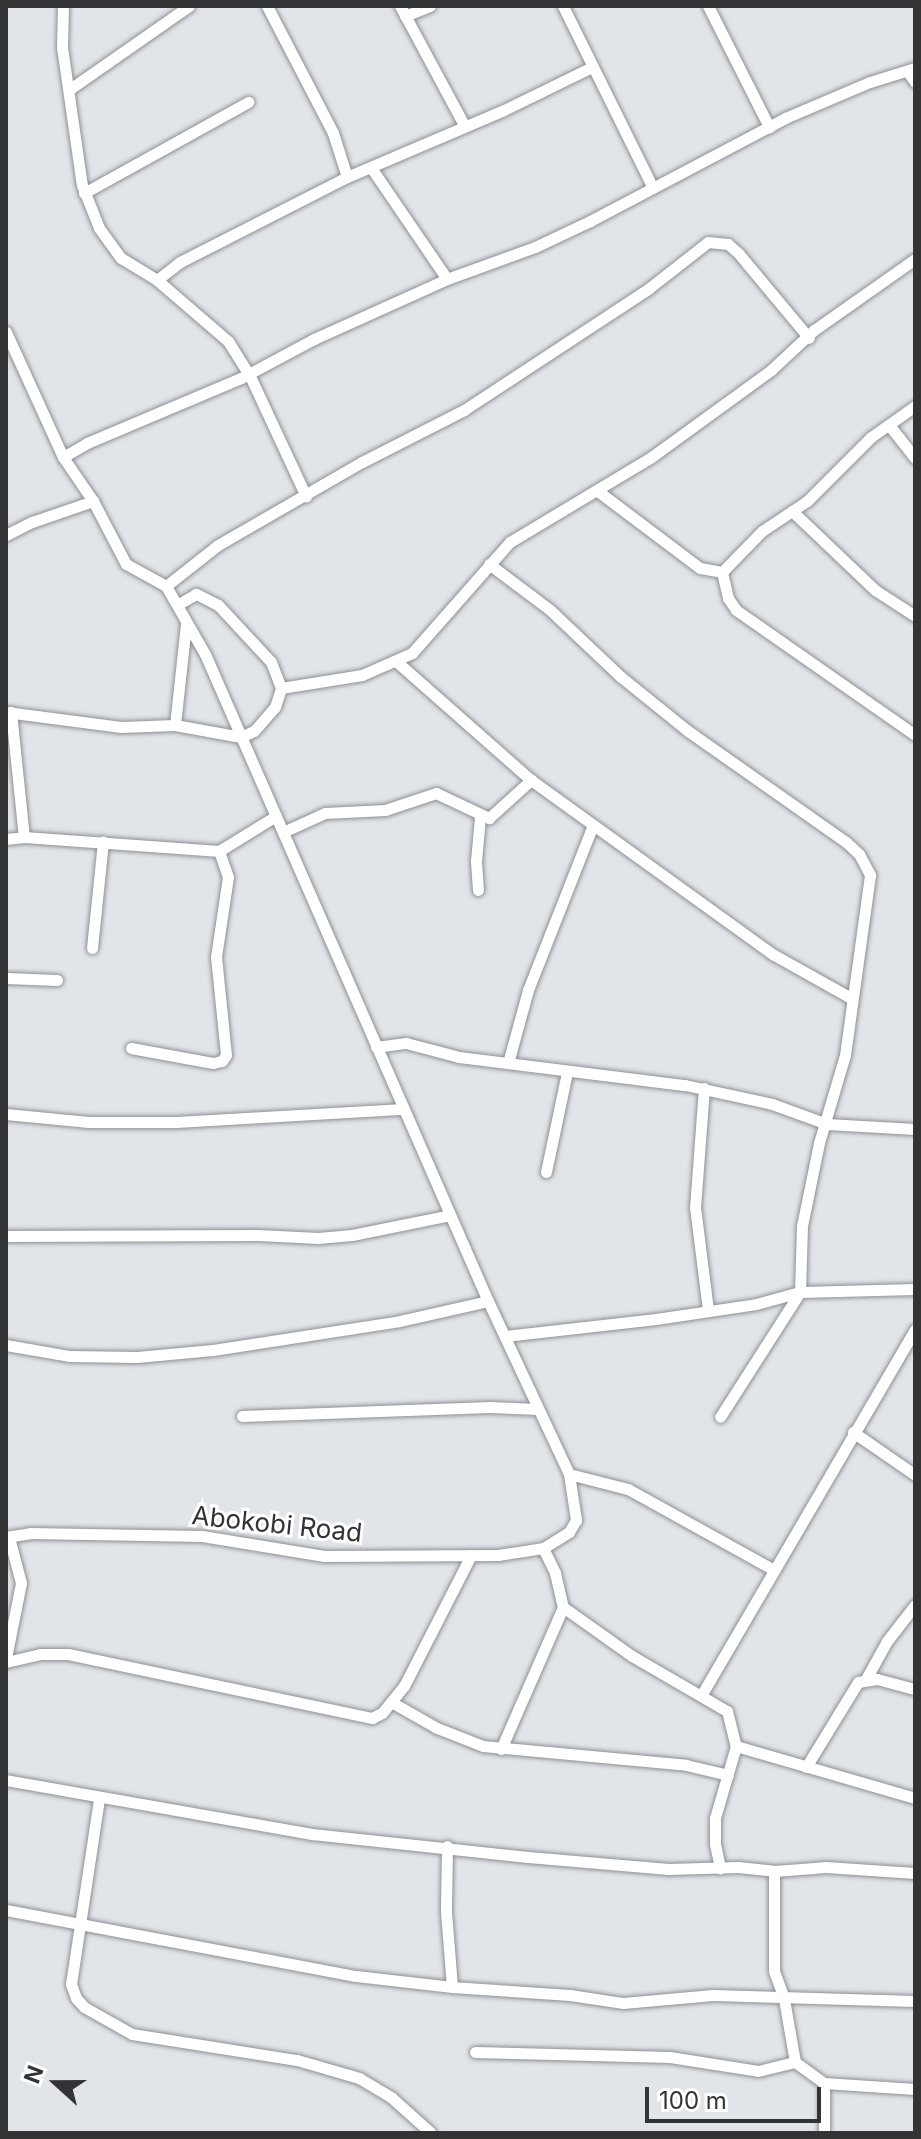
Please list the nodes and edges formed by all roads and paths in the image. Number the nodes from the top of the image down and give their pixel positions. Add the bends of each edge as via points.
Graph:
1 (63, 6) edge
2 (189, 6) edge
3 (267, 6) edge
4 (430, 6) edge
5 (563, 6) edge
6 (713, 7) edge
7 (403, 11) edge
8 (592, 67) junction
9 (913, 74) edge
10 (70, 89) junction
11 (248, 102) dead end
12 (464, 125) junction
13 (769, 127) junction
14 (372, 169) junction
15 (347, 177) junction
16 (652, 186) junction
17 (84, 193) junction
18 (915, 259) edge
19 (447, 279) junction
20 (157, 280) junction
21 (6, 332) edge
22 (809, 338) junction
23 (249, 374) junction
24 (915, 406) edge
25 (889, 425) junction
26 (63, 457) junction
27 (915, 458) edge
28 (599, 492) junction
29 (306, 496) junction
30 (93, 501) junction
31 (792, 511) junction
32 (6, 535) edge
33 (489, 564) junction
34 (722, 572) junction
35 (166, 586) junction
36 (179, 604) junction
37 (915, 616) edge
38 (186, 623) junction
39 (397, 662) junction
40 (281, 688) junction
41 (9, 712) edge
42 (175, 725) junction
43 (915, 735) edge
44 (241, 737) junction
45 (531, 780) junction
46 (276, 816) junction
47 (480, 817) junction
48 (593, 825) junction
49 (283, 832) junction
50 (24, 837) junction
51 (6, 839) edge
52 (103, 842) junction
53 (219, 851) junction
54 (478, 890) dead end
55 (92, 948) dead end
56 (6, 978) edge
57 (57, 980) dead end
58 (851, 998) junction
59 (376, 1047) junction
60 (131, 1048) dead end
61 (508, 1063) junction
62 (567, 1072) junction
63 (704, 1088) junction
64 (404, 1109) junction
65 (6, 1114) edge
66 (827, 1124) junction
67 (915, 1129) edge
68 (546, 1172) dead end
69 (450, 1215) junction
70 (6, 1236) edge
71 (915, 1289) edge
72 (800, 1292) junction
73 (488, 1301) junction
74 (708, 1310) junction
75 (915, 1330) edge
76 (505, 1336) junction
77 (6, 1345) edge
78 (537, 1409) junction
79 (242, 1416) dead end
80 (720, 1417) dead end
81 (853, 1432) junction
82 (569, 1474) junction
83 (915, 1475) edge
84 (8, 1537) edge
85 (543, 1548) junction
86 (471, 1555) junction
87 (774, 1570) junction
88 (915, 1605) edge
89 (563, 1607) junction
90 (6, 1660) edge
91 (862, 1680) junction
92 (915, 1689) edge
93 (702, 1694) junction
94 (393, 1703) junction
95 (736, 1746) junction
96 (501, 1749) junction
97 (806, 1767) junction
98 (728, 1775) junction
99 (6, 1780) edge
100 (915, 1798) edge
101 (99, 1799) junction
102 (447, 1846) junction
103 (720, 1868) junction
104 (774, 1871) junction
105 (915, 1873) edge
106 (6, 1910) edge
107 (82, 1926) junction
108 (452, 1987) junction
109 (784, 1999) junction
110 (915, 2001) edge
111 (475, 2052) dead end
112 (795, 2062) junction
113 (824, 2083) junction
114 (915, 2089) edge
115 (431, 2133) edge
116 (824, 2133) edge

1 - 10 street via 62,47
2 - 10 street
3 - 15 street via 333,133
4 - 7 street
5 - 8 street
6 - 13 street
7 - 12 street
8 - 12 street
8 - 16 street
9 - 13 street via 870,82
10 - 17 street
11 - 17 street
12 - 14 street
13 - 16 street
14 - 15 street
14 - 19 street
15 - 20 street via 180,262
16 - 19 street via 535,247
17 - 20 street via 99,228 121,258
18 - 22 street
19 - 23 street
20 - 23 street via 228,341
21 - 26 street
22 - 28 street
22 - 29 street via 739,254 728,244 708,242 648,289 464,410
23 - 26 street
23 - 29 street
24 - 25 street
25 - 27 street
25 - 31 street
26 - 30 street
28 - 33 street via 510,542
28 - 34 street via 700,568
29 - 35 street via 218,545
30 - 32 street
30 - 35 street via 126,564
31 - 34 street via 762,531
31 - 37 street via 875,590
33 - 39 street via 420,646
33 - 58 street via 549,609 688,731 859,854 870,887
34 - 43 street via 736,610
35 - 36 street
36 - 38 street
36 - 40 street via 196,594 218,605 271,662
38 - 42 street
38 - 44 street
39 - 40 street via 339,681
39 - 45 street
40 - 44 street via 265,722
41 - 42 street via 121,727
41 - 50 street
42 - 44 street
44 - 46 street
45 - 47 street via 489,818
45 - 48 street
46 - 49 street
46 - 53 street
47 - 49 street via 436,793 385,810 325,813
47 - 54 street
48 - 58 street via 774,955
48 - 61 street via 528,990
49 - 59 street
50 - 51 street
50 - 52 street
52 - 53 street
52 - 55 street
53 - 60 street via 228,877 216,957 226,1055 213,1063
56 - 57 street
58 - 66 street via 845,1055
59 - 61 street via 406,1043
59 - 64 street
61 - 62 street
62 - 63 street
62 - 68 street
63 - 66 street
63 - 74 street via 695,1207
64 - 65 street via 176,1122 89,1122
64 - 69 street
66 - 67 street
66 - 72 street via 802,1226
69 - 70 street via 318,1238
69 - 73 street
71 - 72 street
72 - 74 street
72 - 80 street
73 - 76 street
73 - 77 street via 400,1321 137,1357 70,1356
74 - 76 street
75 - 81 street
76 - 78 street
78 - 79 street
78 - 82 street
81 - 83 street
81 - 87 street
82 - 85 street via 576,1520 569,1532
82 - 87 street via 628,1489
84 - 86 street, Abokobi Road via 202,1536 324,1556
84 - 90 street via 21,1583
85 - 86 street, Abokobi Road
85 - 89 street
86 - 94 street
87 - 93 street
88 - 91 street
89 - 93 street via 632,1656
89 - 96 street
90 - 94 street via 68,1654 364,1719
91 - 92 street
91 - 97 street
93 - 95 street via 727,1711
94 - 96 street via 454,1736
95 - 97 street
95 - 98 street
96 - 98 street via 686,1765
97 - 100 street
98 - 103 street via 715,1818
99 - 101 street
101 - 102 street via 312,1834
101 - 107 street
102 - 103 street via 605,1865
102 - 108 street
103 - 104 street
104 - 105 street via 842,1867
104 - 109 street via 774,1971
106 - 107 street
107 - 108 street via 356,1976
107 - 115 street via 71,1984 76,1998 98,2018 140,2036 297,2060 359,2078 392,2098
108 - 109 street via 623,2003 713,1995
109 - 110 street
109 - 112 street
111 - 112 street via 670,2057 758,2071
112 - 113 street
113 - 114 street
113 - 116 street

